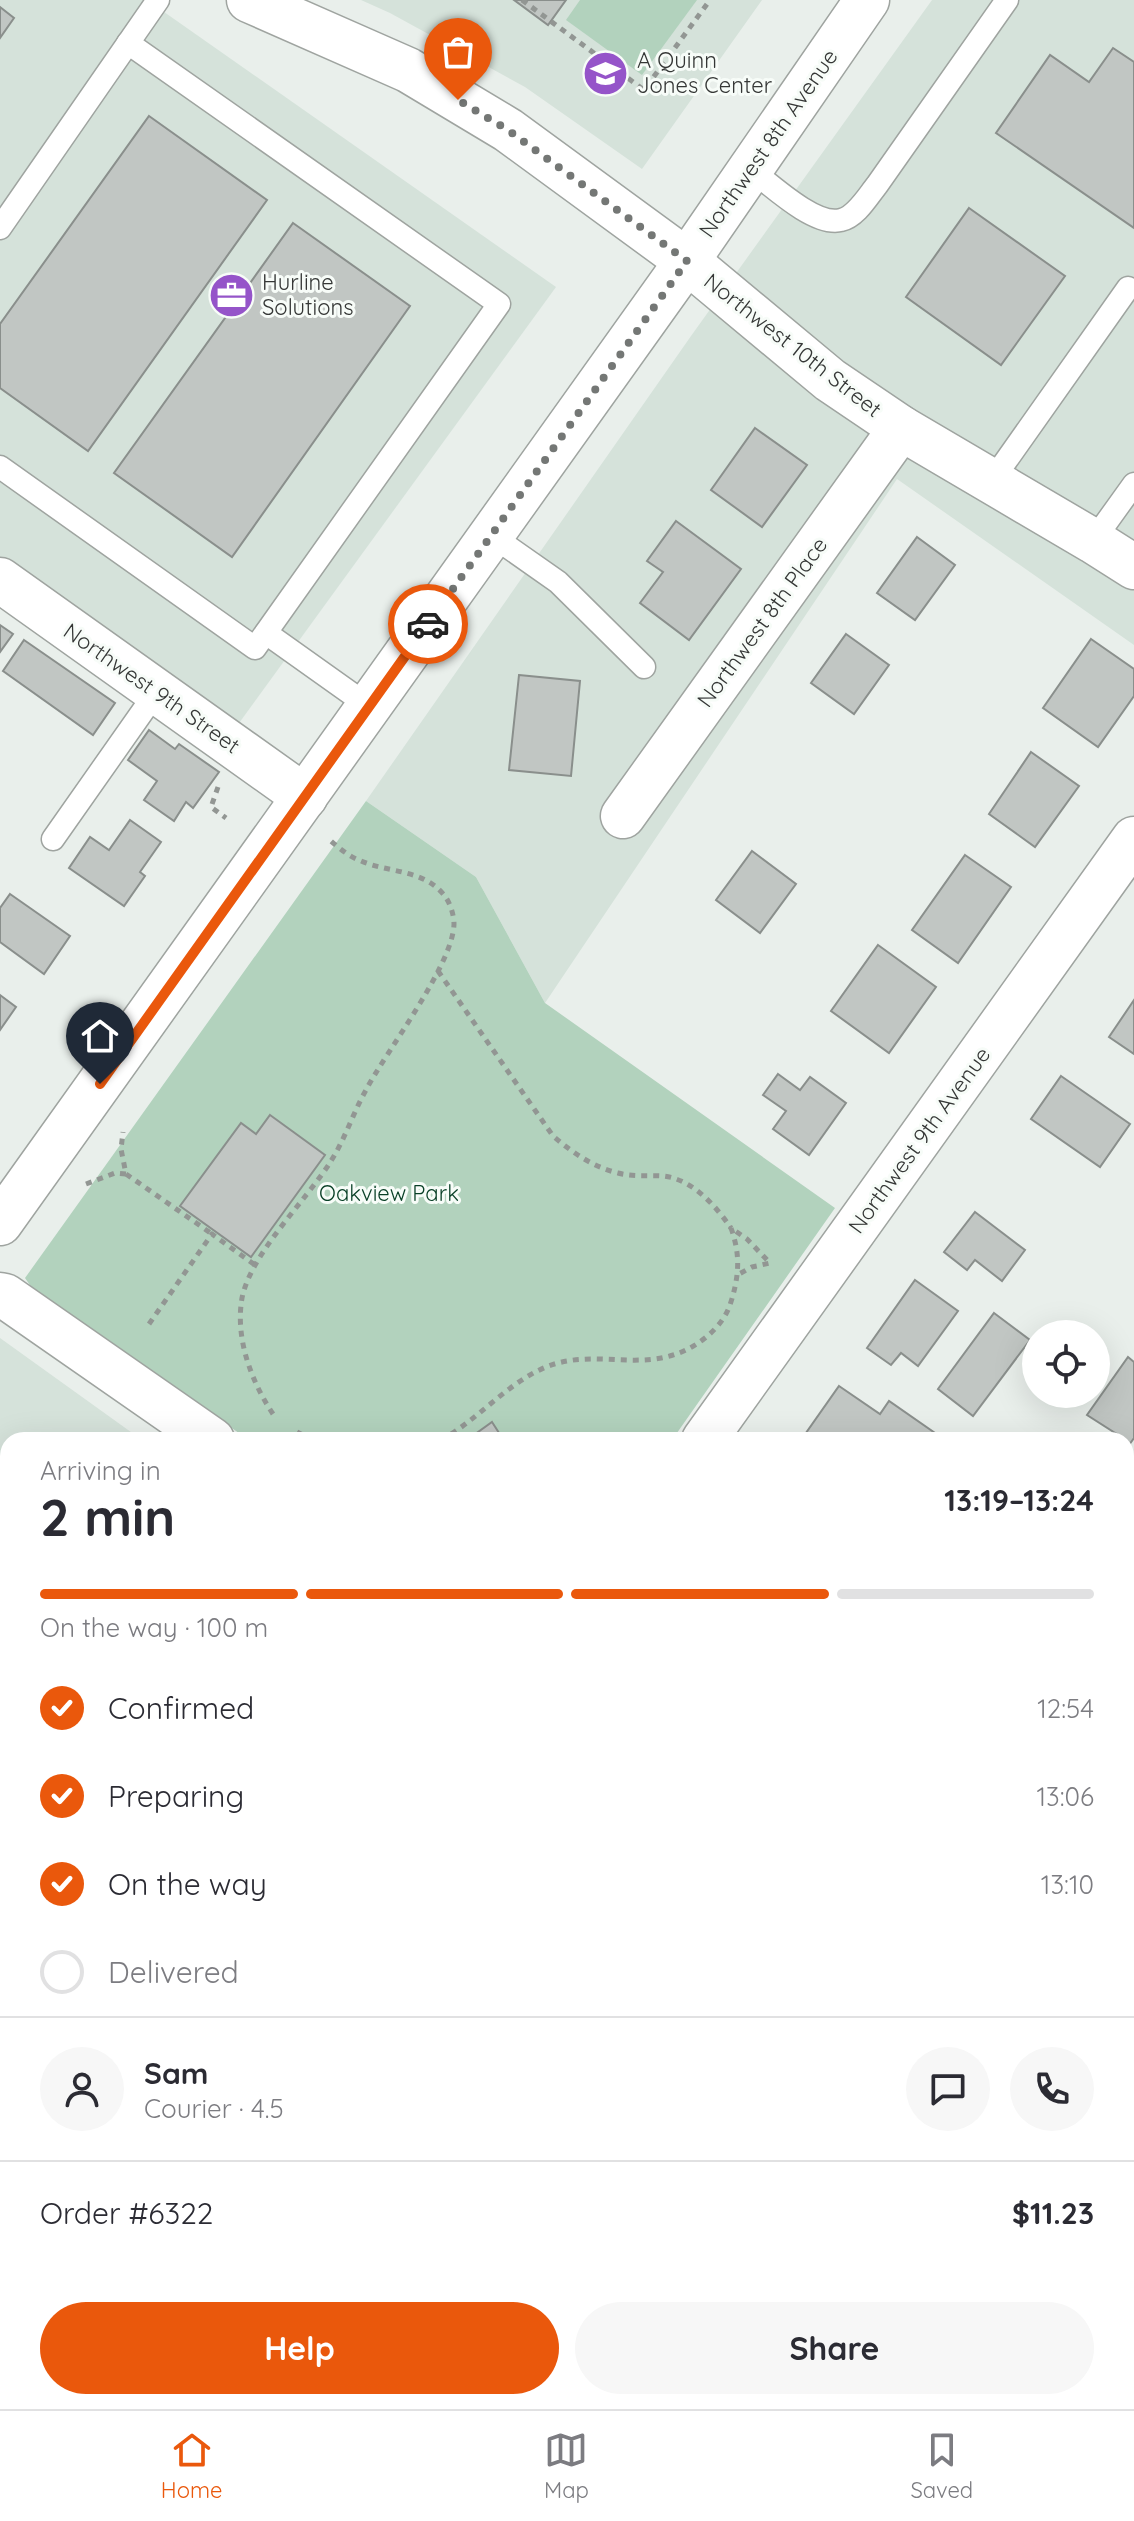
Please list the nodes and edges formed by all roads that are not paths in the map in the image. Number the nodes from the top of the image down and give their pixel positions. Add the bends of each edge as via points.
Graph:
1 (158, 0) edge
2 (249, 0) edge
3 (867, 0) edge
4 (1007, 0) edge
5 (128, 43) junction
6 (749, 168) junction
7 (0, 228) edge
8 (687, 261) junction
9 (1128, 288) dead end
10 (901, 428) junction
11 (0, 467) edge
12 (991, 482) junction
13 (1134, 484) edge
14 (491, 535) junction
15 (1093, 541) junction
16 (1134, 567) edge
17 (0, 580) edge
18 (266, 633) junction
19 (644, 667) dead end
20 (157, 691) junction
21 (370, 707) junction
22 (305, 797) junction
23 (623, 816) dead end
24 (53, 839) dead end
25 (1134, 839) edge
26 (0, 1223) edge
27 (0, 1295) edge
28 (191, 1432) edge
29 (710, 1432) edge

1 - 5 lane
2 - 8 street, Northwest 10th Street via 408,70 508,130
3 - 6 street, Northwest 8th Avenue
4 - 6 lane via 877,185 843,220 823,220
5 - 7 lane
5 - 18 lane via 499,304
6 - 8 street, Northwest 8th Avenue
8 - 10 street, Northwest 10th Street via 830,380
8 - 14 street, Northwest 8th Avenue
9 - 12 lane
10 - 12 street, Northwest 10th Street
10 - 23 street, Northwest 8th Place
11 - 18 lane via 255,648
12 - 15 street, Northwest 10th Street
13 - 15 lane
14 - 19 lane via 558,582
14 - 21 street, Northwest 8th Avenue
15 - 16 street, Northwest 10th Street
17 - 20 street, Northwest 9th Street
18 - 21 lane
20 - 22 street, Northwest 9th Street
20 - 24 lane
21 - 22 street, Northwest 8th Avenue
22 - 26 street, Northwest 8th Avenue
25 - 29 street, Northwest 9th Avenue
27 - 28 street

